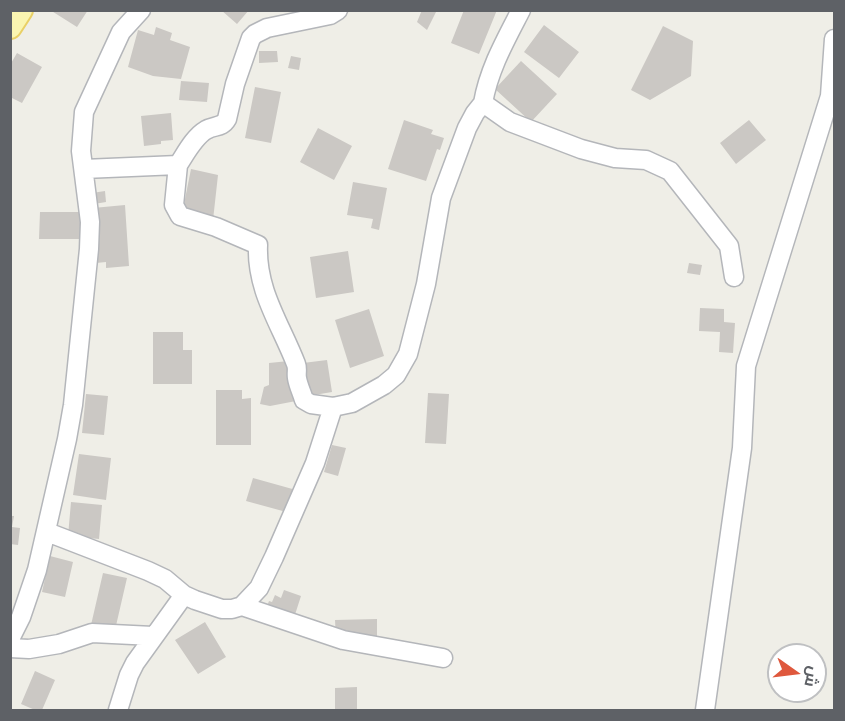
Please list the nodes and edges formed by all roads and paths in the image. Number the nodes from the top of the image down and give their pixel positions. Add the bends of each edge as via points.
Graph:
1 (141, 10) edge
2 (338, 10) edge
3 (521, 10) edge
4 (834, 39) edge
5 (483, 103) junction
6 (178, 165) junction
7 (84, 168) junction
8 (734, 277) dead end
9 (333, 407) junction
10 (47, 532) junction
11 (183, 595) junction
12 (242, 606) junction
13 (153, 636) junction
14 (10, 639) edge
15 (10, 648) edge
16 (443, 658) dead end
17 (118, 711) edge
18 (705, 711) edge

1 - 7 street via 121,32 84,112
2 - 6 street via 267,28 251,38 227,119 204,132
3 - 5 street via 493,65
4 - 18 street via 830,96 746,366 742,448
5 - 8 street via 510,122 580,149 615,159 646,160 670,171 729,246
5 - 9 street via 467,128 441,198 426,284 408,354 396,375 384,385 352,403
6 - 7 street
6 - 9 street via 176,211 180,216 258,245 262,285 297,368 304,400
7 - 10 street via 90,222 87,278 73,405
9 - 12 street via 315,463 266,575
10 - 11 street via 148,571 165,579
10 - 14 street
11 - 12 street via 222,609
11 - 13 street
12 - 16 street via 343,640
13 - 15 street via 92,633 59,644
13 - 17 street via 129,675

